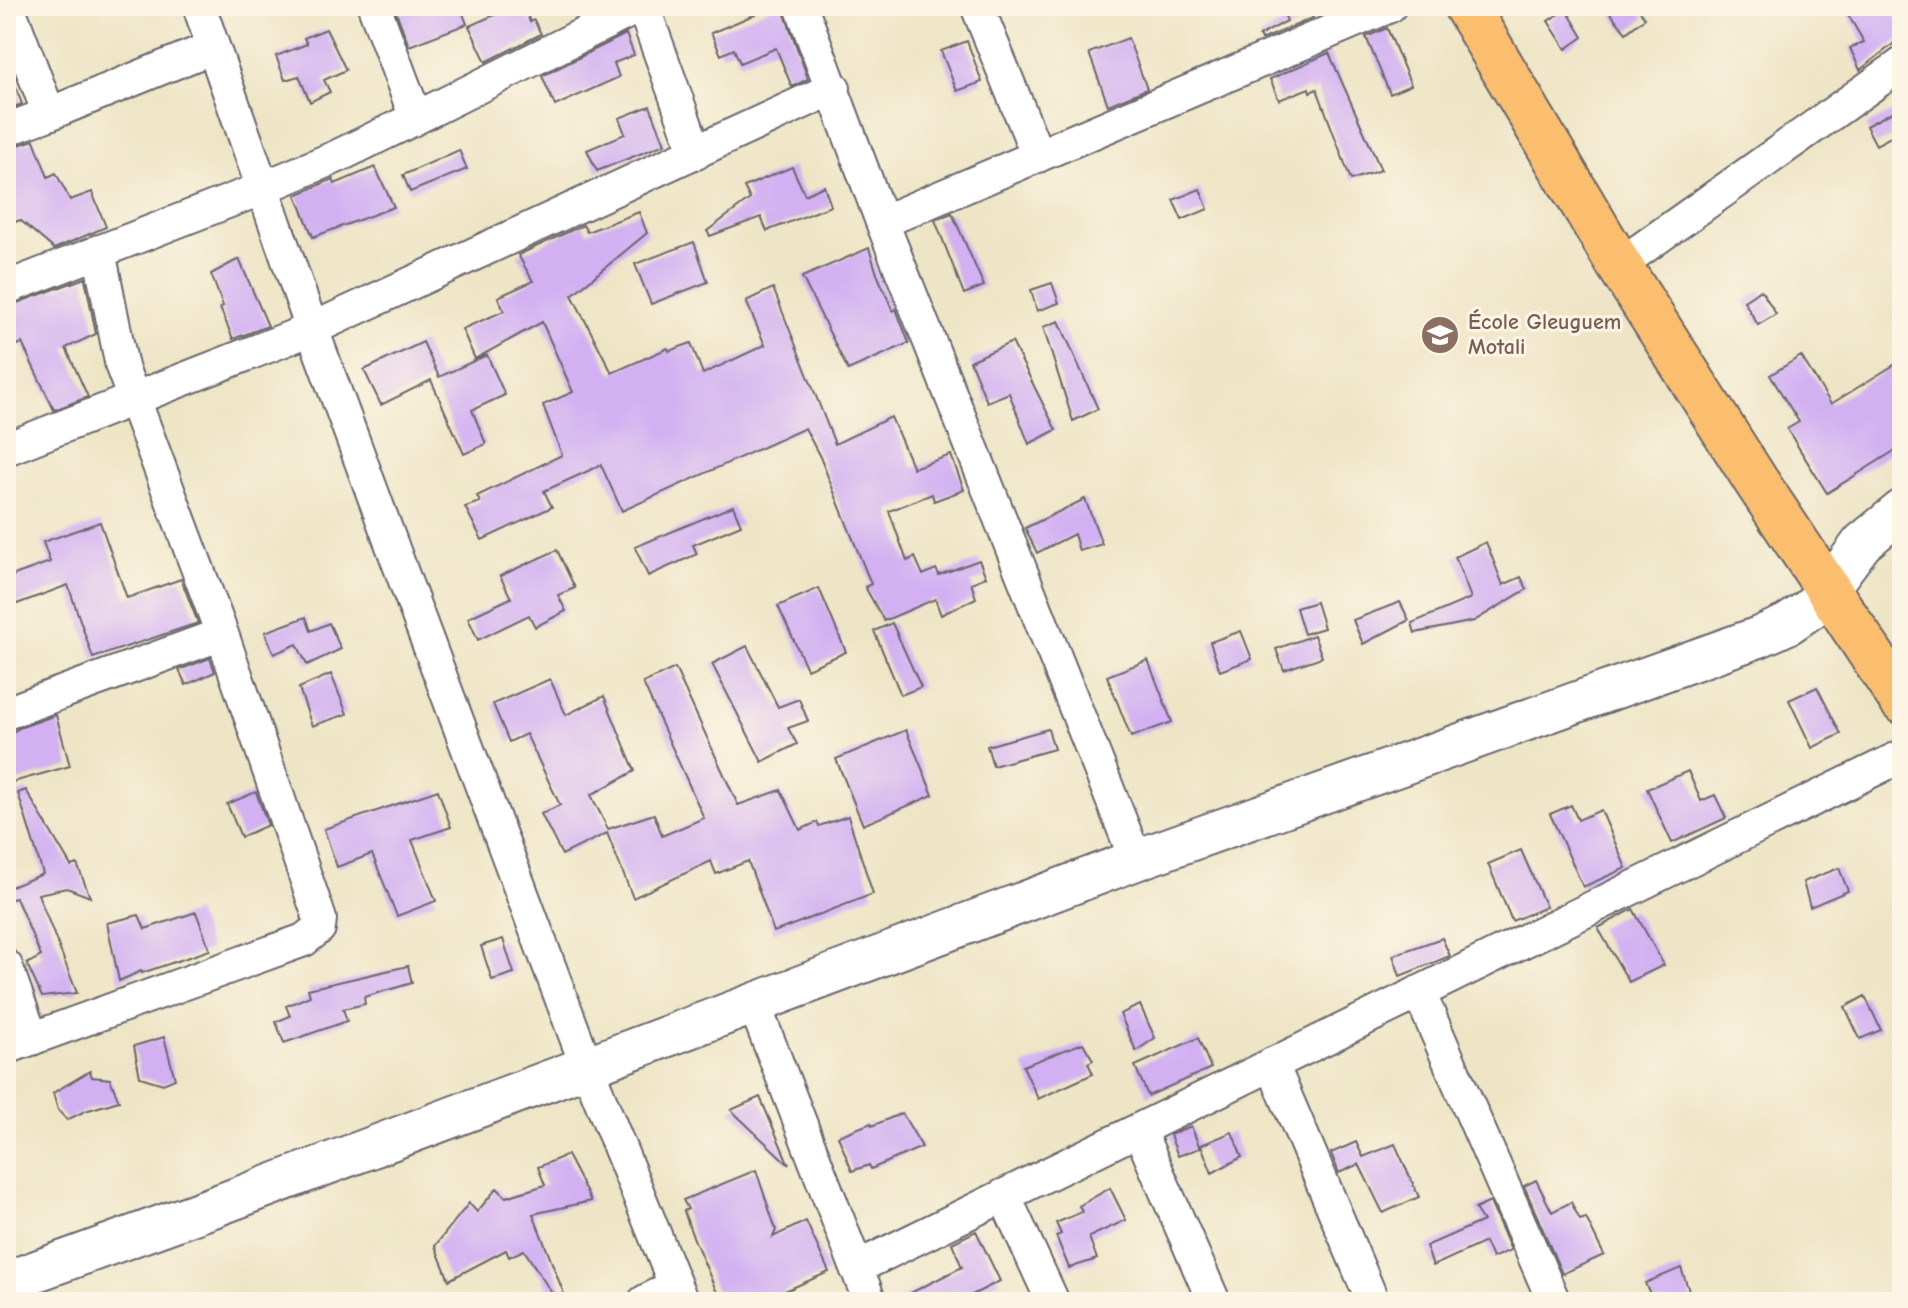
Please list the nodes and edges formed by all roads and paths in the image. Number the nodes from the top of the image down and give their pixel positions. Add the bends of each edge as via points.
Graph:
1 (8, 6) edge
2 (199, 6) edge
3 (374, 6) edge
4 (642, 6) edge
5 (801, 6) edge
6 (977, 6) edge
7 (1390, 6) edge
8 (1466, 6) edge
9 (213, 47) junction
10 (1902, 64) edge
11 (834, 88) junction
12 (49, 114) junction
13 (416, 118) junction
14 (6, 130) edge
15 (696, 153) junction
16 (1038, 156) junction
17 (263, 188) junction
18 (882, 222) junction
19 (99, 251) junction
20 (1619, 265) junction
21 (6, 288) edge
22 (312, 329) junction
23 (134, 401) junction
24 (6, 449) edge
25 (1902, 510) edge
26 (1828, 589) junction
27 (222, 634) junction
28 (1902, 701) edge
29 (6, 713) edge
30 (1902, 756) edge
31 (1136, 860) junction
32 (6, 966) edge
33 (1419, 992) junction
34 (754, 1004) junction
35 (19, 1044) edge
36 (1272, 1064) junction
37 (587, 1067) junction
38 (1139, 1130) junction
39 (1004, 1195) junction
40 (856, 1268) junction
41 (6, 1282) edge
42 (678, 1294) edge
43 (644, 1302) edge
44 (870, 1302) edge
45 (1053, 1302) edge
46 (1214, 1302) edge
47 (1373, 1302) edge
48 (1554, 1302) edge

1 - 12 street
2 - 9 street
3 - 13 street
4 - 13 street
4 - 15 street
5 - 11 street
6 - 16 street
7 - 16 street
8 - 20 main road
9 - 12 street
9 - 17 street
10 - 20 street
11 - 15 street
11 - 18 street
12 - 14 street
13 - 17 street
15 - 22 street
16 - 18 street
17 - 19 street
17 - 22 street
18 - 31 street
19 - 21 street
19 - 23 street
20 - 26 main road
22 - 23 street
22 - 37 street
23 - 24 street
23 - 27 street
25 - 26 street via 1862,543
26 - 28 main road
26 - 31 street via 1810,609 1759,637
27 - 29 street
27 - 35 street via 319,928 304,940
30 - 33 street
31 - 34 street
32 - 35 street
33 - 36 street
33 - 48 street
34 - 37 street
34 - 40 street
36 - 38 street
36 - 47 street
37 - 41 street
37 - 42 street
38 - 39 street
38 - 46 street
39 - 40 street
39 - 45 street
40 - 44 street
42 - 43 street

